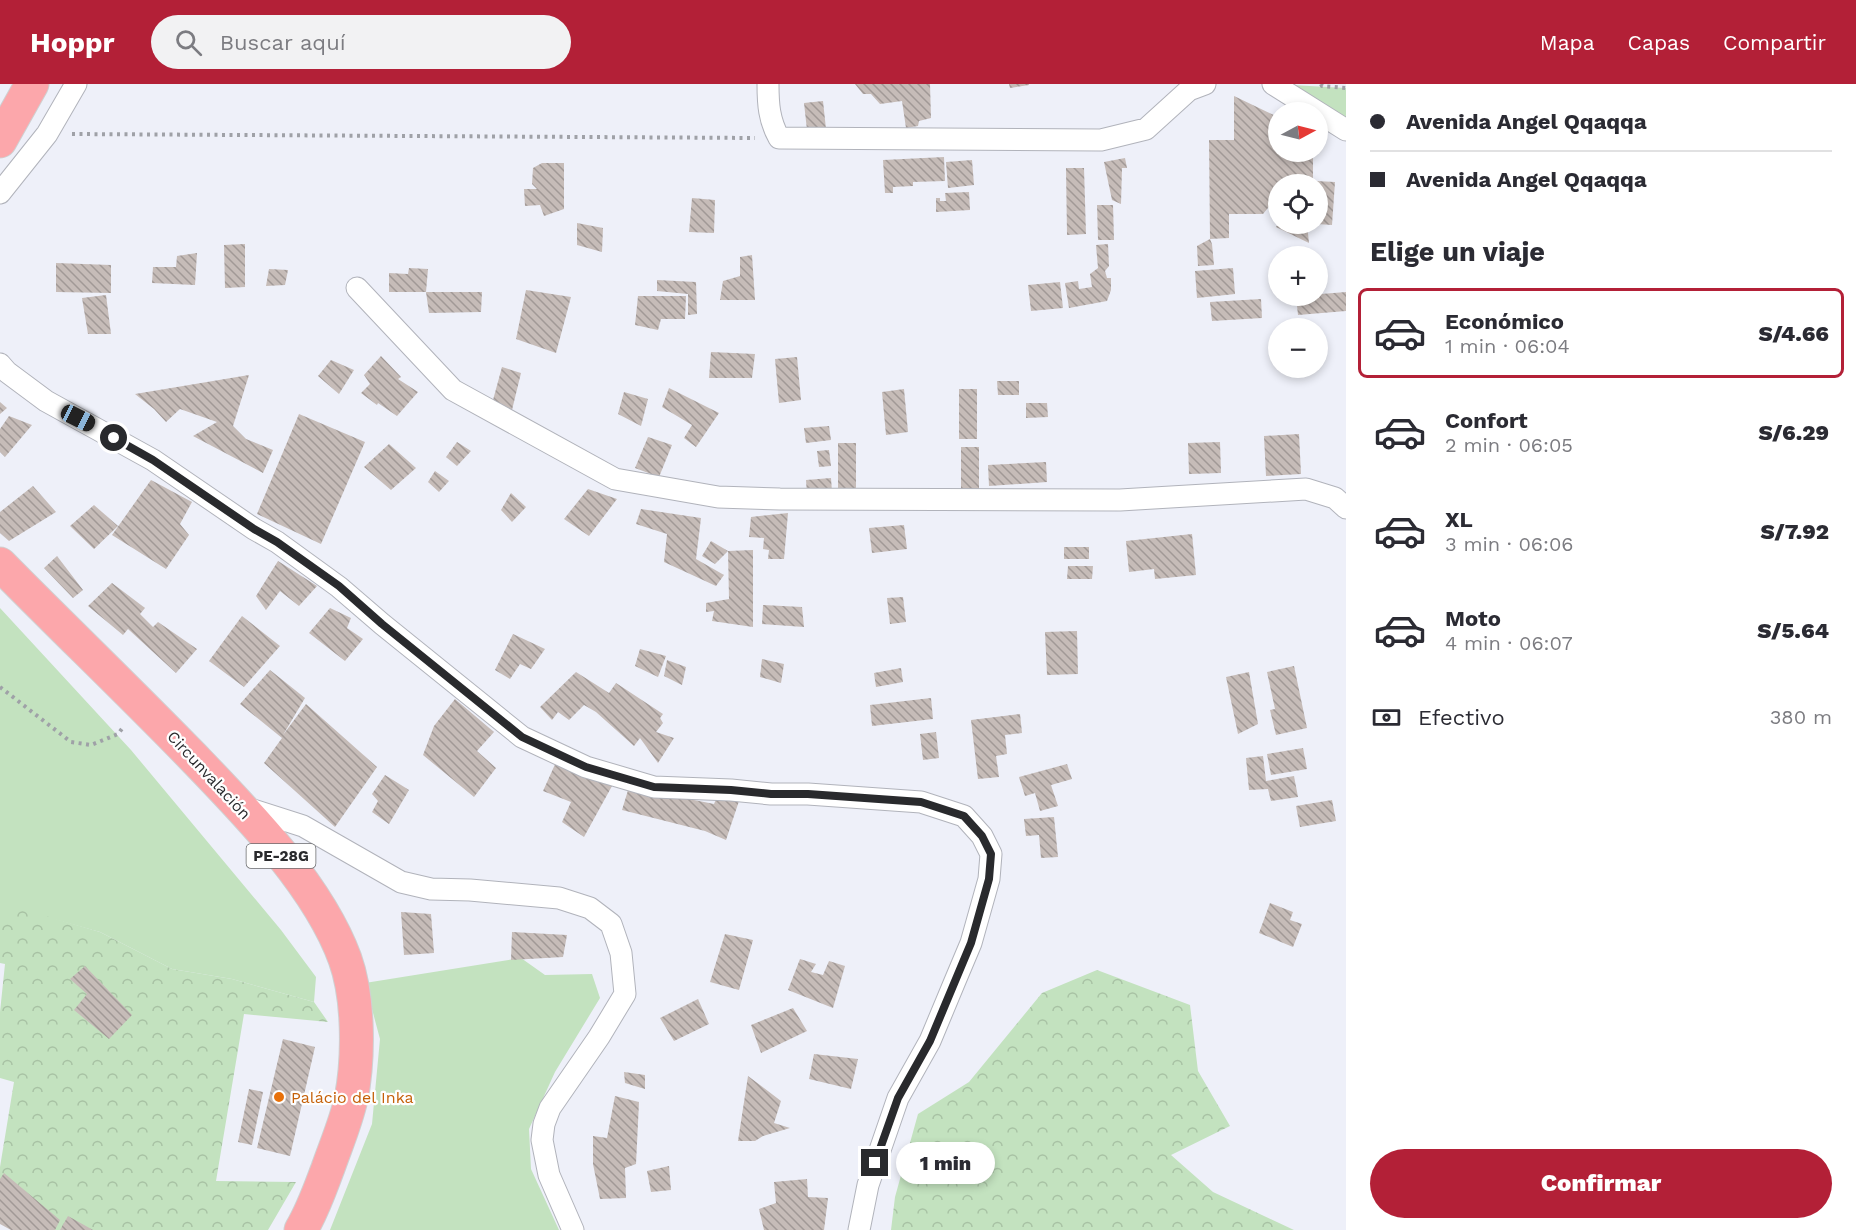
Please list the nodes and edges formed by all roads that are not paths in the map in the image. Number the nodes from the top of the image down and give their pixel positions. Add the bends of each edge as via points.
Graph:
1 (32, 84) edge
2 (76, 84) edge
3 (768, 84) edge
4 (1205, 84) edge
5 (1273, 84) edge
6 (1346, 130) edge
7 (0, 141) edge
8 (0, 193) edge
9 (357, 288) dead end
10 (0, 364) edge
11 (1346, 508) edge
12 (0, 564) edge
13 (240, 806) junction
14 (301, 1230) edge
15 (573, 1230) edge
16 (859, 1230) edge

1 - 7 highway
2 - 8 street via 46,134
3 - 4 street via 772,124 779,138 1101,140 1146,129 1189,90
5 - 6 street
9 - 11 street via 453,390 615,479 718,498 780,499 1120,500 1306,489 1335,498
10 - 16 street via 46,401 153,460 277,542 339,586 522,737 575,762 654,787 921,802 964,816 982,836 991,854 989,879 959,972 930,1041 898,1098 868,1185
12 - 13 highway, Circunvalación / PE-28G
13 - 14 highway, Circunvalación / PE-28G via 310,891 345,960 353,991 356,1037 351,1099 312,1212
13 - 15 street via 303,826 401,882 431,889 559,898 590,908 611,924 621,953 625,994 550,1108 542,1140 549,1174

